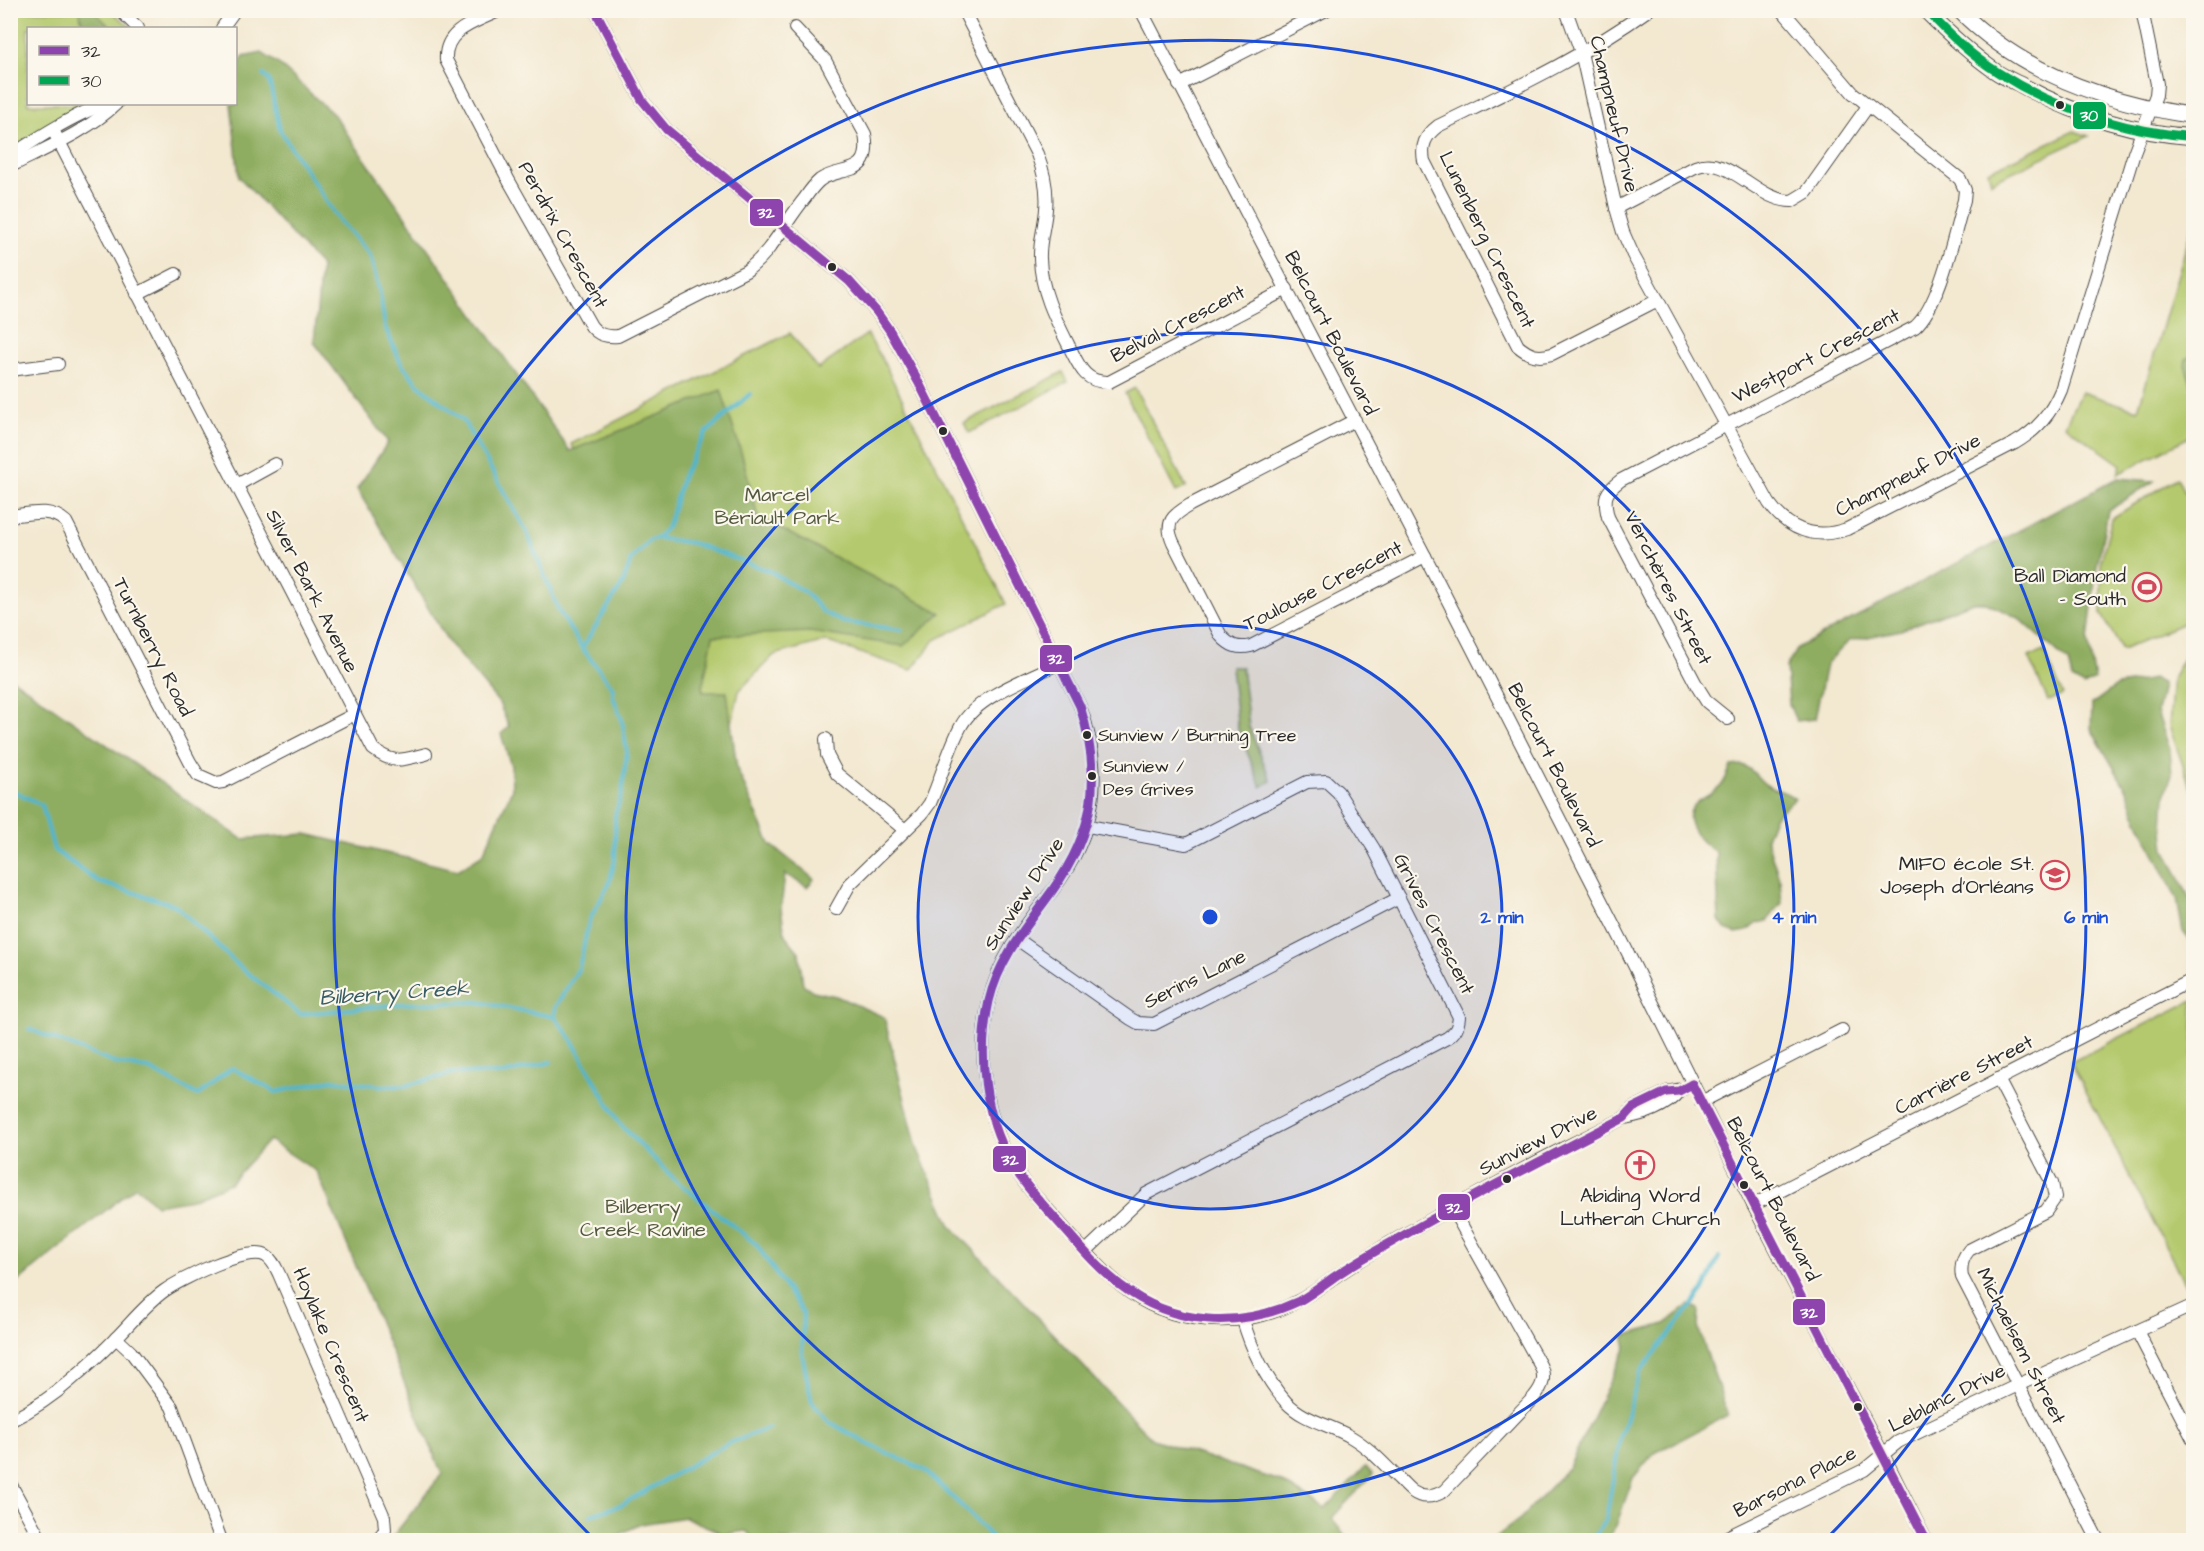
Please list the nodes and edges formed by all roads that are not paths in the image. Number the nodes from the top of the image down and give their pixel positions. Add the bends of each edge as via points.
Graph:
1 (235, 10) edge
2 (500, 10) edge
3 (595, 10) edge
4 (963, 10) edge
5 (1141, 10) edge
6 (1326, 10) edge
7 (1566, 10) edge
8 (1648, 10) edge
9 (1782, 10) edge
10 (1925, 10) edge
11 (1959, 10) edge
12 (2142, 10) edge
13 (123, 13) dead end
14 (137, 27) edge
15 (223, 27) edge
16 (795, 28) dead end
17 (1581, 52) junction
18 (1179, 85) junction
19 (100, 105) edge
20 (115, 105) edge
21 (1868, 106) junction
22 (2151, 109) junction
23 (2193, 116) edge
24 (2142, 132) junction
25 (56, 136) junction
26 (2193, 137) edge
27 (10, 156) edge
28 (10, 164) edge
29 (1616, 208) junction
30 (784, 227) junction
31 (176, 274) dead end
32 (1287, 290) junction
33 (137, 294) junction
34 (1658, 300) junction
35 (58, 364) dead end
36 (10, 370) edge
37 (1355, 420) junction
38 (1726, 425) junction
39 (275, 464) dead end
40 (237, 485) junction
41 (10, 516) edge
42 (1425, 556) junction
43 (1060, 663) junction
44 (353, 715) junction
45 (1728, 719) dead end
46 (826, 739) dead end
47 (426, 754) dead end
48 (1088, 826) junction
49 (905, 830) junction
50 (1399, 898) junction
51 (836, 909) dead end
52 (1017, 939) junction
53 (2193, 979) edge
54 (1842, 1030) dead end
55 (1998, 1079) junction
56 (1692, 1084) junction
57 (1701, 1102) junction
58 (1753, 1205) junction
59 (1452, 1209) junction
60 (1086, 1251) junction
61 (2193, 1305) edge
62 (1244, 1320) junction
63 (2137, 1330) junction
64 (116, 1338) junction
65 (2018, 1385) junction
66 (10, 1422) edge
67 (2193, 1441) edge
68 (1883, 1455) junction
69 (10, 1483) edge
70 (41, 1540) edge
71 (221, 1540) edge
72 (377, 1540) edge
73 (1721, 1540) edge
74 (1926, 1540) edge
75 (2098, 1540) edge

1 - 15 street
2 - 30 street, Perdrix Crescent via 455,33 448,41 446,60 509,181 596,332 618,336 746,271
3 - 30 street, Sunview Drive via 652,115
4 - 32 street, Belval Crescent via 1043,168 1046,207 1041,277 1055,320 1089,379 1109,382
5 - 18 street, Belcourt Boulevard
6 - 18 street
7 - 17 street, Champneuf Drive
8 - 17 street
9 - 21 street, Westport Crescent
10 - 24 main road via 1996,72 2051,102
11 - 22 main road via 1994,39 2061,80
12 - 22 street, Champneuf Drive via 2157,84
13 - 14 street
16 - 30 street via 825,60 867,144 866,154 854,170 819,181
17 - 29 street, Champneuf Drive
17 - 34 street, Lunenberg Crescent via 1438,126 1423,143 1424,161 1512,336 1526,353 1535,357 1552,354
18 - 32 street, Belcourt Boulevard
19 - 25 street
20 - 25 street via 104,115
21 - 29 street via 1807,192 1792,201 1770,197 1718,165 1708,164
21 - 38 street, Westport Crescent via 1952,170 1965,190 1930,310 1905,333
22 - 23 main road
22 - 24 street, Champneuf Drive
24 - 26 main road
24 - 38 street, Champneuf Drive via 2061,390 2047,417 2028,435 1847,530 1817,535 1795,528 1778,516
25 - 27 street
25 - 28 street
25 - 33 street, Silver Bark Avenue
29 - 34 street, Champneuf Drive via 1623,232
30 - 43 street, Sunview Drive via 849,281 890,331
31 - 33 street
32 - 37 street, Belcourt Boulevard
33 - 40 street, Silver Bark Avenue
34 - 38 street, Champneuf Drive
35 - 36 street
37 - 42 street, Belcourt Boulevard
37 - 42 street, Toulouse Crescent via 1176,514 1169,527 1170,536 1210,615 1228,644 1237,648 1251,646
38 - 45 street, Verchères Street via 1621,480 1611,487 1604,502 1608,517 1697,686 1707,702
39 - 40 street
40 - 44 street, Silver Bark Avenue
41 - 44 street, Turnberry Road via 46,512 66,522 198,775 223,782
42 - 56 street, Belcourt Boulevard
43 - 48 street, Sunview Drive via 1080,706 1092,750 1094,780
43 - 49 street via 987,699 970,712 930,803
44 - 47 street, Silver Bark Avenue via 373,749 385,759
46 - 49 street via 827,756 837,774
48 - 50 street, Grives Crescent via 1185,844 1307,782 1326,781 1357,819
48 - 52 street, Sunview Drive via 1068,869
49 - 51 street via 850,884
50 - 52 street, Serins Lane via 1154,1024 1131,1019
50 - 60 street, Grives Crescent via 1456,1008 1459,1017 1454,1034 1146,1194
52 - 60 street, Sunview Drive via 998,974 987,1011 984,1070 991,1112 1023,1182
53 - 55 street, Carrière Street
54 - 57 street
55 - 58 street, Carrière Street
55 - 65 street, Michaelsem Street via 2055,1191 2046,1211 1969,1250 1962,1262 1962,1277
56 - 57 street, Belcourt Boulevard
56 - 59 street, Sunview Drive via 1678,1091 1671,1101 1624,1118
57 - 58 street, Belcourt Boulevard
58 - 68 street, Belcourt Boulevard
59 - 62 street, Sunview Drive via 1336,1275 1300,1301
59 - 62 street via 1544,1372 1544,1380 1534,1396 1437,1495 1413,1492 1350,1436 1293,1409 1271,1380 1249,1339
60 - 62 street, Sunview Drive via 1121,1286 1159,1308 1201,1319
61 - 63 street, Leblanc Drive
63 - 65 street, Leblanc Drive
63 - 67 street
64 - 66 street, Hoylake Crescent via 47,1399
64 - 71 street via 172,1407
64 - 72 street, Hoylake Crescent via 165,1291 195,1274 252,1253 266,1255 279,1274 384,1517 385,1530
65 - 68 street, Leblanc Drive via 1898,1442
65 - 75 street, Michaelsem Street
68 - 73 street, Barsona Place via 1864,1470
68 - 74 street, Belcourt Boulevard
69 - 70 street

